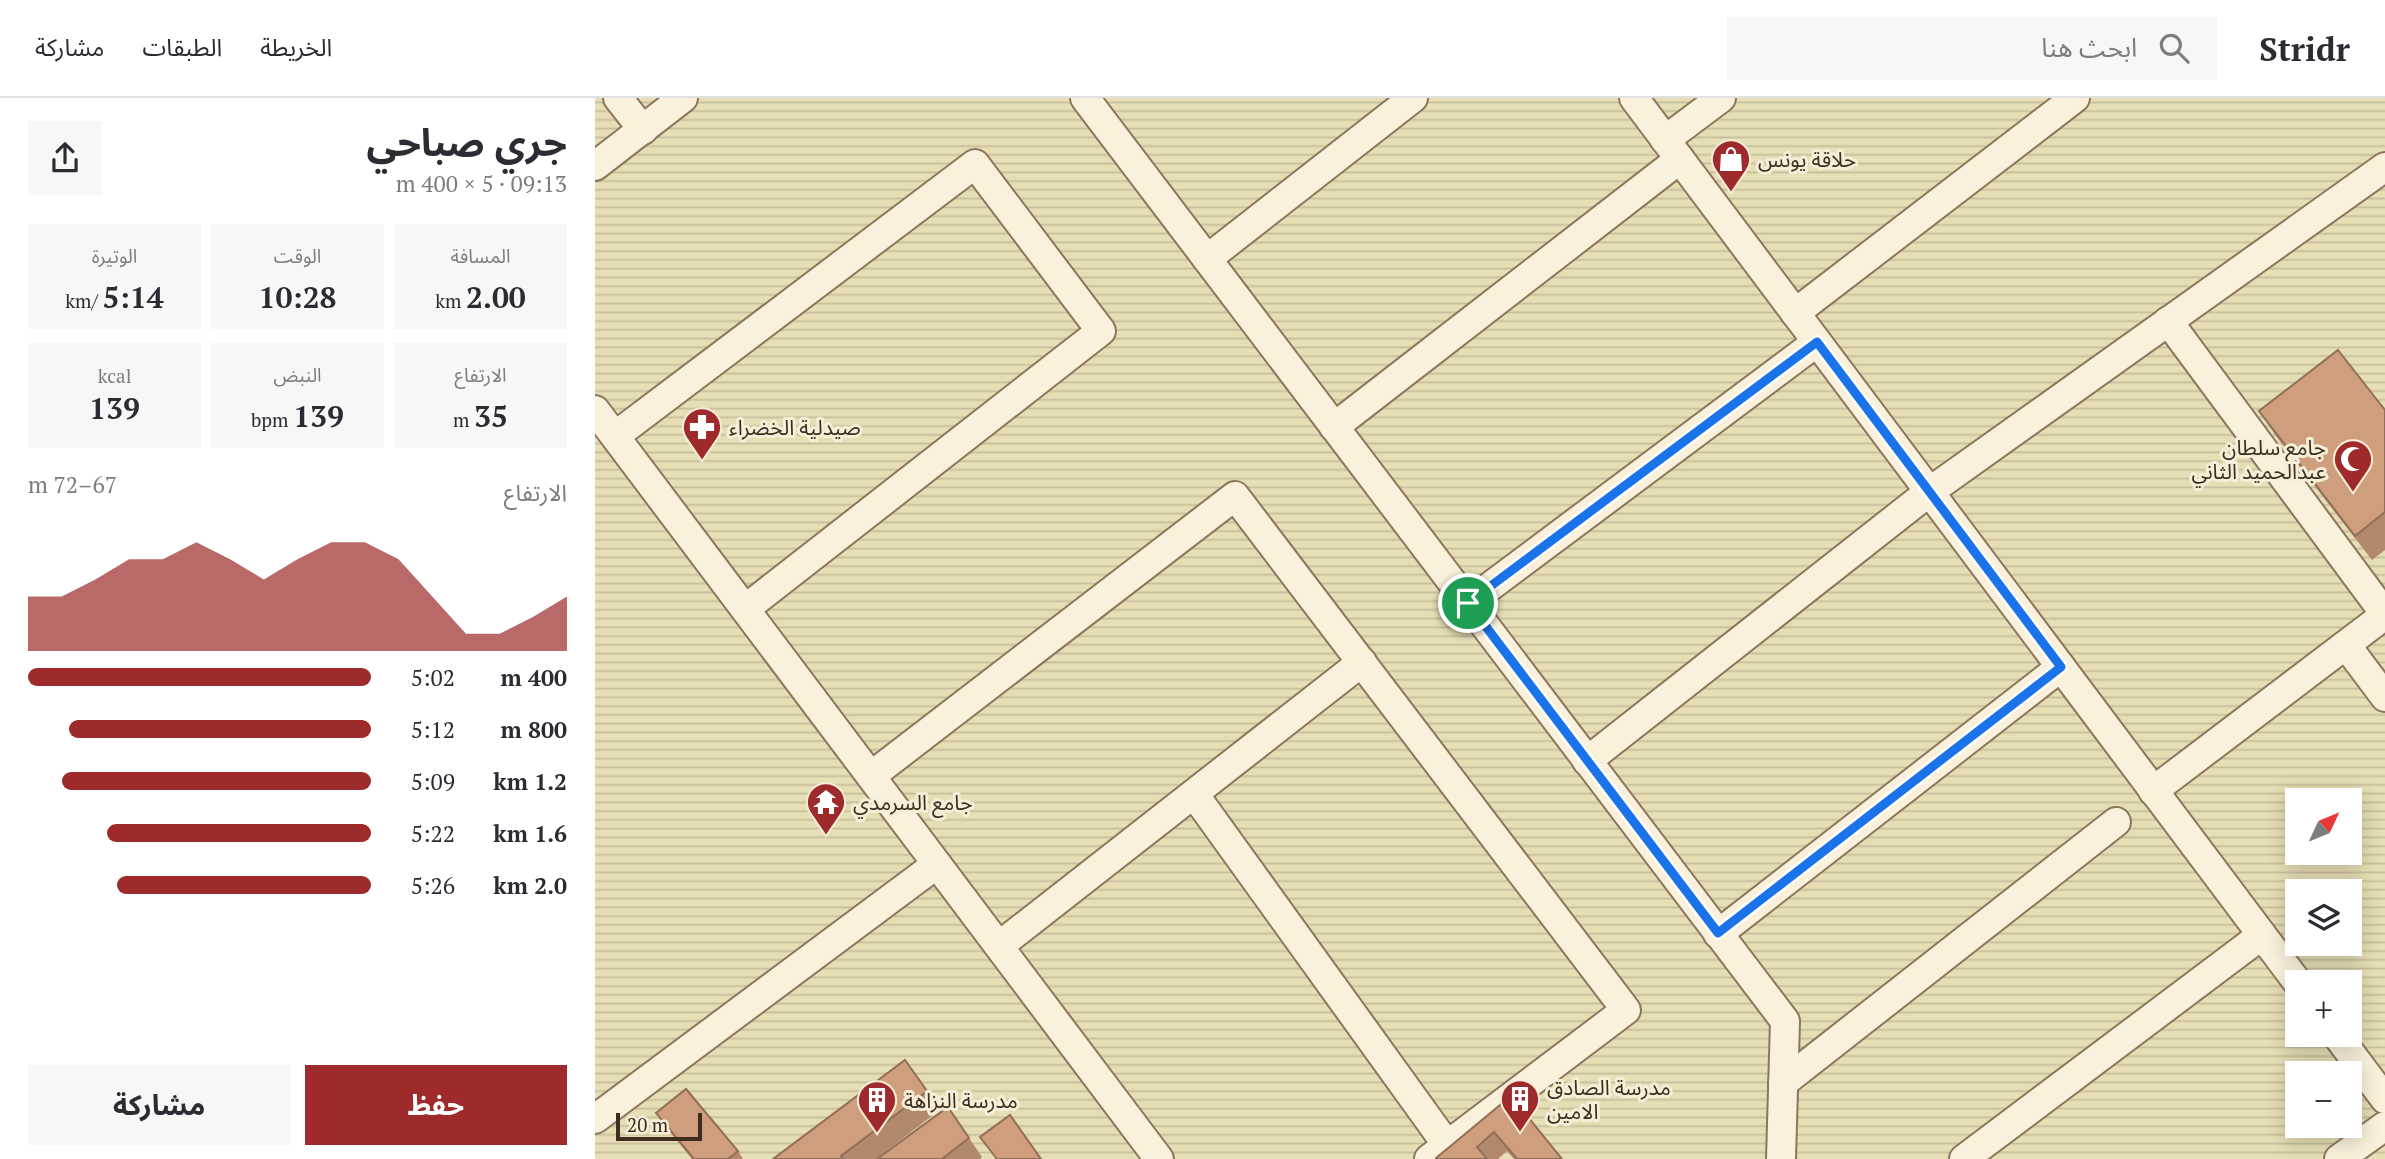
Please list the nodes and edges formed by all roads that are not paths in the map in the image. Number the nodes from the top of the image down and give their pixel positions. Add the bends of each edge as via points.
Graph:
1 (618, 98) edge
2 (683, 98) edge
3 (1085, 98) edge
4 (1413, 98) edge
5 (1634, 98) edge
6 (1721, 98) edge
7 (2075, 98) edge
8 (643, 130) junction
9 (1672, 149) junction
10 (595, 166) edge
11 (2385, 167) edge
12 (1207, 259) junction
13 (1795, 313) junction
14 (2168, 321) junction
15 (1817, 342) junction
16 (595, 410) edge
17 (1334, 427) junction
18 (615, 436) junction
19 (1929, 492) junction
20 (1468, 603) junction
21 (745, 609) junction
22 (2385, 614) edge
23 (2346, 645) junction
24 (1362, 662) junction
25 (2061, 667) junction
26 (2385, 697) edge
27 (1587, 761) junction
28 (871, 776) junction
29 (2153, 790) junction
30 (1194, 794) junction
31 (2116, 822) dead end
32 (937, 864) junction
33 (1718, 933) junction
34 (2262, 936) junction
35 (999, 946) junction
36 (2288, 970) edge
37 (2346, 1047) edge
38 (1783, 1083) junction
39 (2385, 1099) edge
40 (595, 1119) edge
41 (2385, 1126) edge
42 (1438, 1152) edge
43 (1159, 1159) edge
44 (1781, 1159) edge
45 (1964, 1159) edge
46 (2339, 1159) edge

1 - 8 street
2 - 8 street
3 - 12 street
4 - 12 street
5 - 9 street
6 - 9 street
7 - 13 street
8 - 10 street
9 - 13 street
9 - 17 street
11 - 14 street
12 - 17 street
13 - 15 street
14 - 19 street
14 - 22 street
15 - 19 street
15 - 20 street
16 - 18 street
17 - 20 street
18 - 21 street
18 - 21 street via 975,163 1101,331
19 - 25 street
19 - 27 street
20 - 27 street
21 - 28 street
22 - 23 street
23 - 26 street
23 - 29 street
24 - 28 street via 1235,496
24 - 30 street
24 - 42 street via 1626,1010
25 - 29 street
25 - 33 street
27 - 33 street
28 - 32 street
29 - 34 street
30 - 35 street
30 - 42 street
31 - 38 street
32 - 35 street
32 - 40 street
33 - 38 street via 1785,1021
34 - 36 street
34 - 45 street
35 - 43 street
37 - 39 street
38 - 44 street
41 - 46 street

